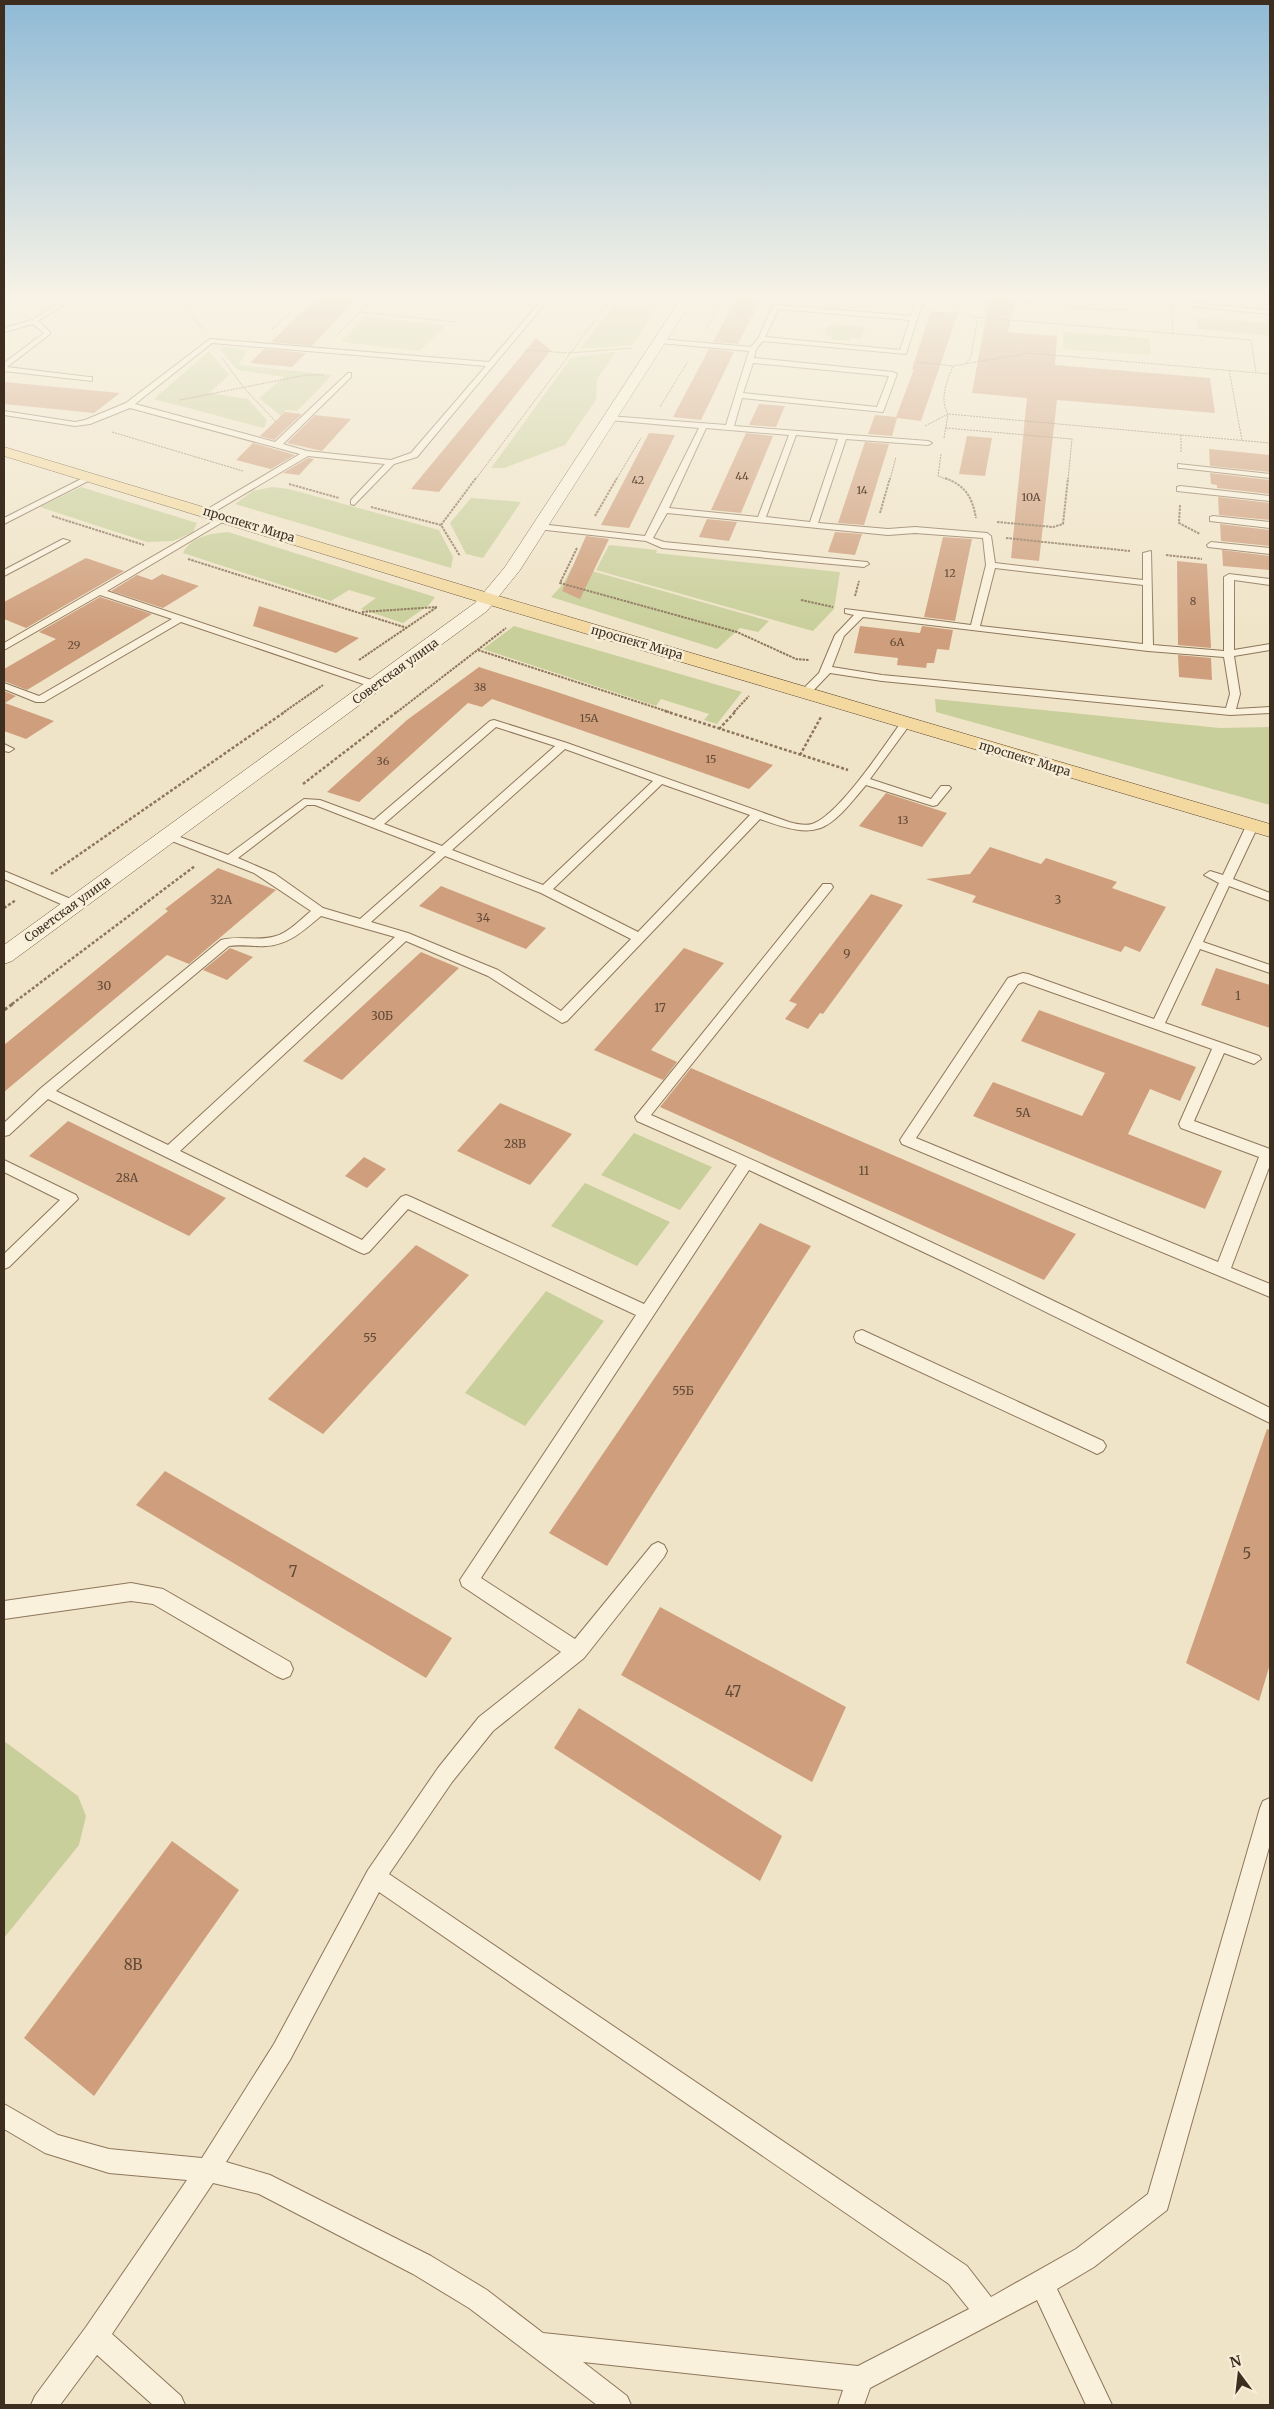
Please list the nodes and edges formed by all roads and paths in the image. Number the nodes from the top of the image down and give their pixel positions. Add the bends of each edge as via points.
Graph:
1 (125, 406) edge
2 (133, 406) edge
3 (146, 406) edge
4 (262, 406) edge
5 (316, 406) edge
6 (456, 406) edge
7 (529, 406) edge
8 (616, 406) edge
9 (736, 406) edge
10 (844, 406) edge
11 (881, 406) edge
12 (943, 406) edge
13 (1235, 406) edge
14 (138, 408) junction
15 (4, 413) edge
16 (948, 414) junction
17 (608, 418) junction
18 (81, 423) junction
19 (703, 427) junction
20 (729, 428) junction
21 (946, 428) junction
22 (288, 434) junction
23 (793, 434) junction
24 (843, 437) junction
25 (1242, 440) junction
26 (900, 441) junction
27 (928, 443) dead end
28 (1270, 443) edge
29 (943, 444) dead end
30 (277, 446) junction
31 (4, 451) edge
32 (942, 452) dead end
33 (307, 453) junction
34 (392, 462) junction
35 (1181, 466) dead end
36 (1270, 476) edge
37 (92, 477) junction
38 (266, 478) junction
39 (1180, 489) dead end
40 (1270, 499) edge
41 (354, 502) junction
42 (30, 508) junction
43 (664, 510) junction
44 (208, 512) junction
45 (227, 517) junction
46 (761, 519) junction
47 (1213, 519) dead end
48 (976, 520) junction
49 (4, 521) edge
50 (441, 525) junction
51 (813, 525) junction
52 (1270, 525) edge
53 (540, 527) junction
54 (876, 531) junction
55 (987, 536) junction
56 (648, 539) junction
57 (66, 541) dead end
58 (1211, 545) dead end
59 (165, 552) junction
60 (1148, 552) junction
61 (1270, 552) edge
62 (460, 556) dead end
63 (864, 564) joint
64 (992, 564) junction
65 (4, 574) edge
66 (1229, 578) junction
67 (1270, 582) edge
68 (560, 583) dead end
69 (1148, 583) junction
70 (101, 592) junction
71 (489, 599) junction
72 (801, 600) dead end
73 (848, 611) junction
74 (359, 613) junction
75 (861, 613) junction
76 (180, 618) junction
77 (975, 627) junction
78 (407, 628) junction
79 (4, 647) edge
80 (1270, 647) edge
81 (1148, 648) junction
82 (478, 650) dead end
83 (1229, 654) junction
84 (827, 666) junction
85 (341, 672) junction
86 (376, 685) junction
87 (4, 686) edge
88 (806, 692) junction
89 (750, 695) dead end
90 (1270, 710) edge
91 (1230, 712) junction
92 (822, 715) dead end
93 (906, 723) junction
94 (719, 729) junction
95 (564, 745) junction
96 (800, 755) junction
97 (865, 778) junction
98 (660, 780) junction
99 (945, 788) dead end
100 (758, 814) junction
101 (377, 824) junction
102 (1266, 830) edge
103 (168, 836) junction
104 (444, 851) junction
105 (230, 859) junction
106 (4, 875) edge
107 (1210, 875) dead end
108 (1226, 880) junction
109 (33, 887) junction
110 (828, 887) dead end
111 (545, 890) junction
112 (1270, 897) edge
113 (74, 905) junction
114 (4, 908) edge
115 (319, 911) junction
116 (363, 924) junction
117 (404, 936) junction
118 (638, 937) junction
119 (1197, 944) junction
120 (4, 956) edge
121 (1270, 969) edge
122 (4, 1002) edge
123 (10, 1005) dead end
124 (1158, 1024) junction
125 (1220, 1047) junction
126 (1254, 1059) dead end
127 (46, 1092) junction
128 (4, 1131) edge
129 (170, 1152) junction
130 (747, 1162) junction
131 (4, 1166) edge
132 (4, 1263) edge
133 (1222, 1271) junction
134 (1270, 1291) edge
135 (647, 1313) junction
136 (862, 1337) dead end
137 (1270, 1416) edge
138 (1098, 1446) dead end
139 (658, 1551) dead end
140 (4, 1610) edge
141 (577, 1651) junction
142 (283, 1669) dead end
143 (1270, 1808) edge
144 (375, 1878) junction
145 (4, 2116) edge
146 (208, 2170) junction
147 (1042, 2284) junction
148 (988, 2313) junction
149 (95, 2336) junction
150 (538, 2345) junction
151 (860, 2380) junction
152 (44, 2405) edge
153 (172, 2405) edge
154 (618, 2405) edge
155 (851, 2405) edge
156 (1099, 2405) edge

1 - 18 lane
2 - 14 lane
3 - 14 path
4 - 22 path
5 - 22 lane
6 - 34 lane via 414,455
7 - 50 path
8 - 17 main road, Советская улица
9 - 20 lane
10 - 11 lane via 880,410
12 - 16 path
13 - 25 path
14 - 30 lane
15 - 18 lane
16 - 21 path
16 - 25 path
16 - 26 path
17 - 19 lane
17 - 53 main road, Советская улица
18 - 38 path
19 - 20 lane
19 - 43 lane
20 - 23 lane
21 - 29 path
21 - 48 path via 1072,439 1063,524 1053,527
22 - 30 lane
23 - 24 lane
23 - 46 lane
24 - 26 lane
24 - 51 lane
25 - 28 path
26 - 27 lane
26 - 54 path
30 - 33 lane
31 - 37 main road, проспект Мира
32 - 48 path via 938,476 956,482 973,496
33 - 34 lane
33 - 38 lane
34 - 41 lane
35 - 36 lane
37 - 42 lane
37 - 44 main road, проспект Мира
38 - 41 path
38 - 44 lane
39 - 40 lane
41 - 50 path
42 - 49 lane
42 - 59 path
43 - 46 lane
43 - 56 lane
44 - 45 main road, проспект Мира
45 - 59 lane
45 - 71 main road, проспект Мира
46 - 51 lane
47 - 52 lane
48 - 55 path via 977,526
50 - 62 path
51 - 54 lane
53 - 56 lane
53 - 71 main road, Советская улица
54 - 55 lane via 915,530
55 - 60 path
55 - 64 lane
56 - 63 lane via 662,545
57 - 65 lane
58 - 61 lane
59 - 70 lane
59 - 74 path
60 - 66 path via 1206,559
60 - 69 lane
63 - 73 path
64 - 69 lane
64 - 77 lane
66 - 67 lane
66 - 83 lane
68 - 84 path via 738,632 796,659
69 - 81 lane
70 - 76 lane
70 - 79 lane
71 - 86 main road, Советская улица
71 - 88 main road, проспект Мира
72 - 73 path
73 - 75 lane
74 - 78 path
74 - 78 path via 437,607
75 - 77 lane
75 - 84 lane via 840,635
76 - 85 lane
76 - 87 lane via 40,700
77 - 81 lane
78 - 85 path
80 - 83 lane
81 - 83 lane
82 - 94 path
83 - 91 lane via 1235,694
84 - 88 lane via 824,674
84 - 91 lane via 882,678
85 - 86 lane
85 - 109 path
86 - 103 main road, Советская улица
88 - 93 main road, проспект Мира
89 - 94 path
90 - 91 lane
92 - 96 path
93 - 97 lane
93 - 102 main road, проспект Мира
94 - 96 path
95 - 98 lane
95 - 101 lane via 494,723
95 - 104 lane
96 - 97 path
97 - 99 lane via 933,803
97 - 100 lane via 822,825 802,828
98 - 100 lane
98 - 111 lane
100 - 118 lane
101 - 104 lane
101 - 105 lane via 316,802 304,802
102 - 108 lane
103 - 105 lane
103 - 113 main road, Советская улица
104 - 111 lane
104 - 116 lane
105 - 115 lane via 271,877
106 - 109 lane
107 - 108 lane
108 - 112 lane
108 - 119 lane
109 - 113 lane
109 - 114 path
110 - 130 lane via 642,1117
111 - 118 lane
113 - 120 main road, Советская улица
115 - 116 lane
115 - 127 lane via 286,937 271,941 237,939 225,943
116 - 117 lane
117 - 118 lane via 493,973 562,1018
117 - 129 lane
119 - 121 lane
119 - 124 lane
122 - 123 path
124 - 125 lane
124 - 133 lane via 1041,982 1023,977 1013,981 907,1140
125 - 126 lane
125 - 133 lane via 1186,1124 1267,1154
127 - 128 lane
127 - 129 lane
129 - 135 lane via 364,1248 406,1201
130 - 135 lane
130 - 137 lane via 1066,1313
131 - 132 lane via 70,1199
133 - 134 lane
135 - 141 lane via 469,1580
136 - 138 lane
139 - 141 lane
140 - 142 lane via 132,1592 156,1595
141 - 144 lane via 486,1724 445,1775
143 - 147 lane via 1158,2201 1085,2258
144 - 146 lane via 282,2052
144 - 148 lane via 958,2275
145 - 146 lane via 53,2145 100,2158
146 - 149 lane
146 - 150 lane via 262,2184 422,2265 478,2299
147 - 148 lane
147 - 156 lane
148 - 151 lane
149 - 152 lane
149 - 153 lane
150 - 151 lane
150 - 154 lane
151 - 155 lane

